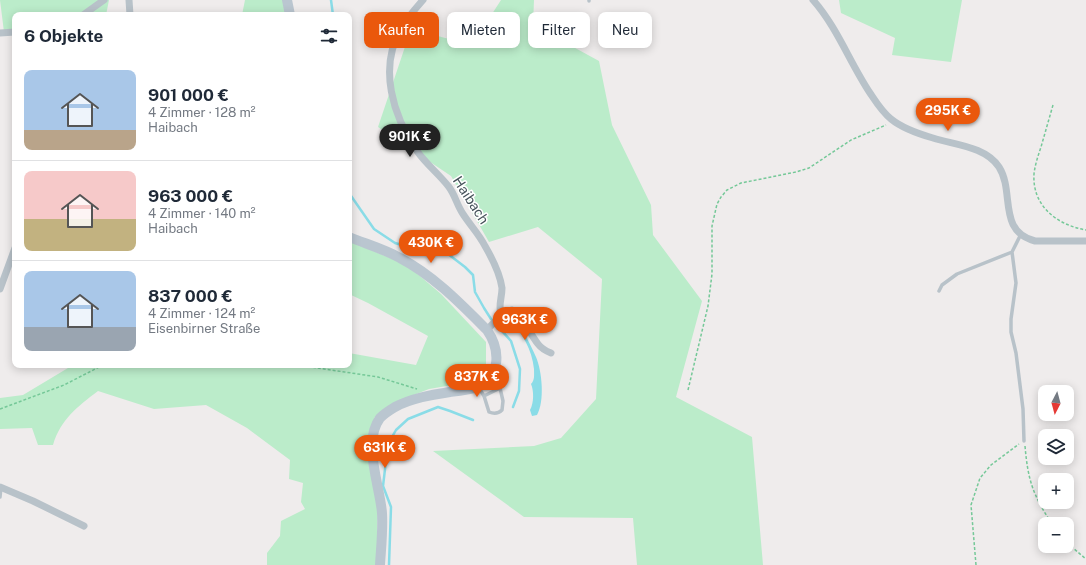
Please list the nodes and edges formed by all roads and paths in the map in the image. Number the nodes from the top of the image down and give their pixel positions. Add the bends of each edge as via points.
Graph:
1 (104, 0) edge
2 (129, 0) edge
3 (287, 0) edge
4 (423, 0) edge
5 (813, 0) edge
6 (87, 12) edge
7 (130, 12) edge
8 (289, 12) edge
9 (12, 32) edge
10 (0, 33) edge
11 (1053, 105) dead end
12 (891, 120) junction
13 (1086, 230) edge
14 (1021, 234) junction
15 (352, 237) edge
16 (1086, 241) edge
17 (1012, 252) junction
18 (12, 256) edge
19 (0, 289) edge
20 (939, 291) dead end
21 (500, 316) junction
22 (490, 327) junction
23 (551, 353) dead end
24 (496, 365) junction
25 (97, 368) edge
26 (318, 368) edge
27 (478, 386) junction
28 (500, 388) junction
29 (688, 390) dead end
30 (434, 395) junction
31 (484, 396) junction
32 (0, 409) edge
33 (1024, 441) junction
34 (1, 487) edge
35 (0, 497) edge
36 (1048, 517) edge
37 (84, 526) dead end
38 (1074, 549) edge
39 (1086, 559) edge
40 (380, 565) edge
41 (976, 565) edge

1 - 6 street
2 - 7 street
3 - 8 main road
4 - 21 street, Haibach via 400,29 393,48 389,77 392,97 399,118 414,147 449,187 463,215 480,236 490,256 501,286
5 - 12 street via 831,25 866,86
9 - 10 street
11 - 13 path via 1035,168 1037,194 1043,208 1050,215
12 - 14 street via 932,138 975,150 993,160 1003,177 1011,222
12 - 29 path via 882,127 851,140 809,168 741,183 727,190 721,197 713,220 712,274 708,306
14 - 16 street via 1035,240
14 - 17 lane
15 - 22 main road via 414,266
17 - 20 lane via 957,274 942,285
17 - 33 lane via 1016,283 1011,332 1023,409
18 - 19 street
21 - 22 street
21 - 23 street via 512,310 526,324 538,344
22 - 24 main road via 496,348
24 - 27 main road via 489,379
24 - 28 lane via 501,372
25 - 32 path via 64,385
26 - 30 path via 378,377
27 - 30 main road via 470,390
27 - 31 lane
28 - 31 lane
28 - 31 lane via 503,408 500,412 489,412
30 - 40 main road via 400,404 388,411 376,425 372,449 381,512
33 - 36 path via 1030,481
33 - 41 path via 991,465 980,478 971,505
34 - 35 lane
34 - 37 street
38 - 39 path

